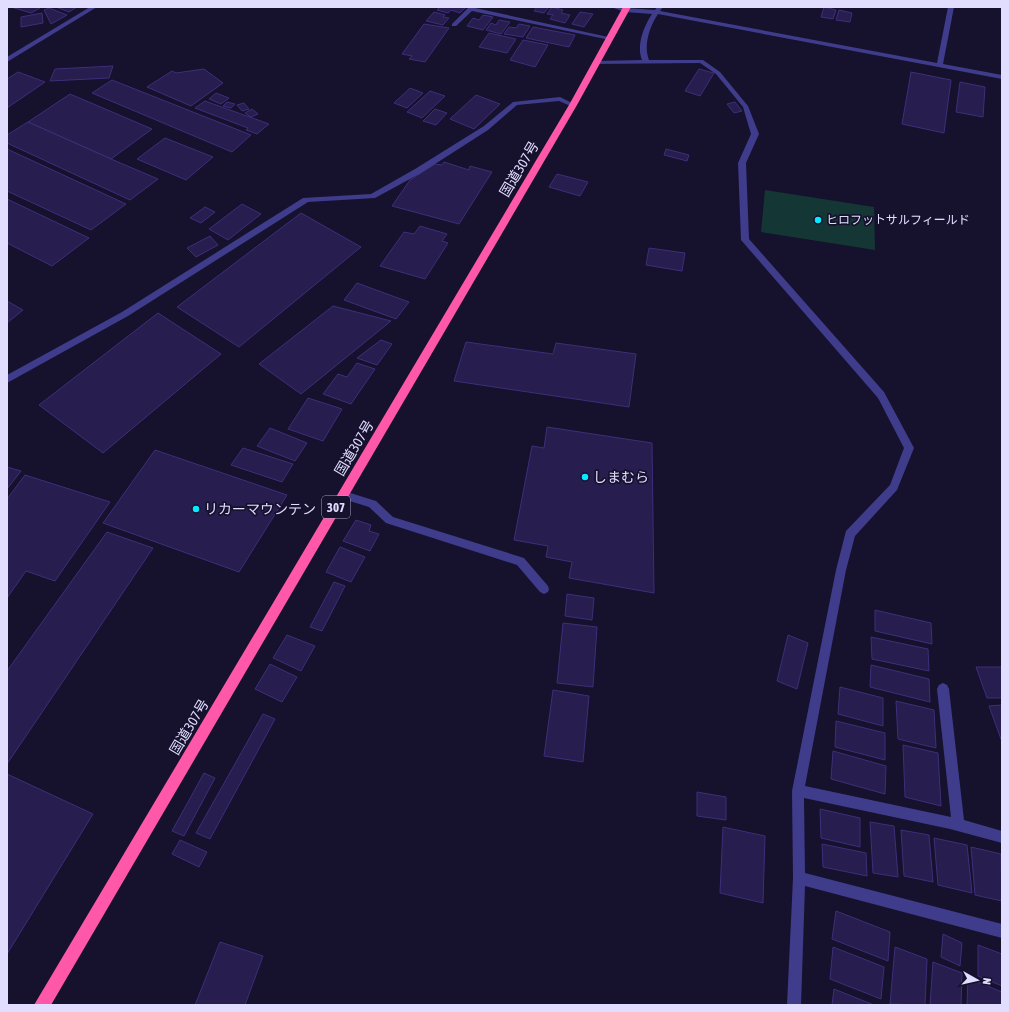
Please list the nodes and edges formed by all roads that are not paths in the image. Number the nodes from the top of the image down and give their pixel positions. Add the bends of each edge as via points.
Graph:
1 (94, 7) edge
2 (951, 7) edge
3 (472, 8) edge
4 (622, 8) edge
5 (659, 10) edge
6 (454, 25) dead end
7 (610, 38) junction
8 (7, 60) edge
9 (646, 62) junction
10 (596, 63) junction
11 (940, 65) junction
12 (1002, 77) edge
13 (573, 105) junction
14 (7, 379) edge
15 (344, 495) junction
16 (544, 589) dead end
17 (944, 689) dead end
18 (798, 791) junction
19 (958, 826) junction
20 (1002, 837) edge
21 (799, 878) junction
22 (1002, 930) edge
23 (42, 1005) edge
24 (794, 1005) edge

1 - 8 street
2 - 11 street
3 - 6 street
3 - 7 street
4 - 5 street
4 - 7 highway, 国道307号 / 307
5 - 9 street via 647,26 642,54
5 - 11 street
7 - 10 highway, 国道307号 / 307
9 - 10 street
9 - 18 street via 701,61 718,73 746,107 755,134 742,163 745,240 881,395 909,448 894,487 850,534
10 - 13 highway, 国道307号 / 307
11 - 12 street
13 - 14 street via 560,99 515,103 486,128 372,196 306,200 125,314
13 - 15 highway, 国道307号 / 307
15 - 16 street via 372,504 390,520 520,561
15 - 23 highway, 国道307号 / 307
17 - 19 street
18 - 19 street
18 - 21 street
19 - 20 street
21 - 22 street
21 - 24 street

